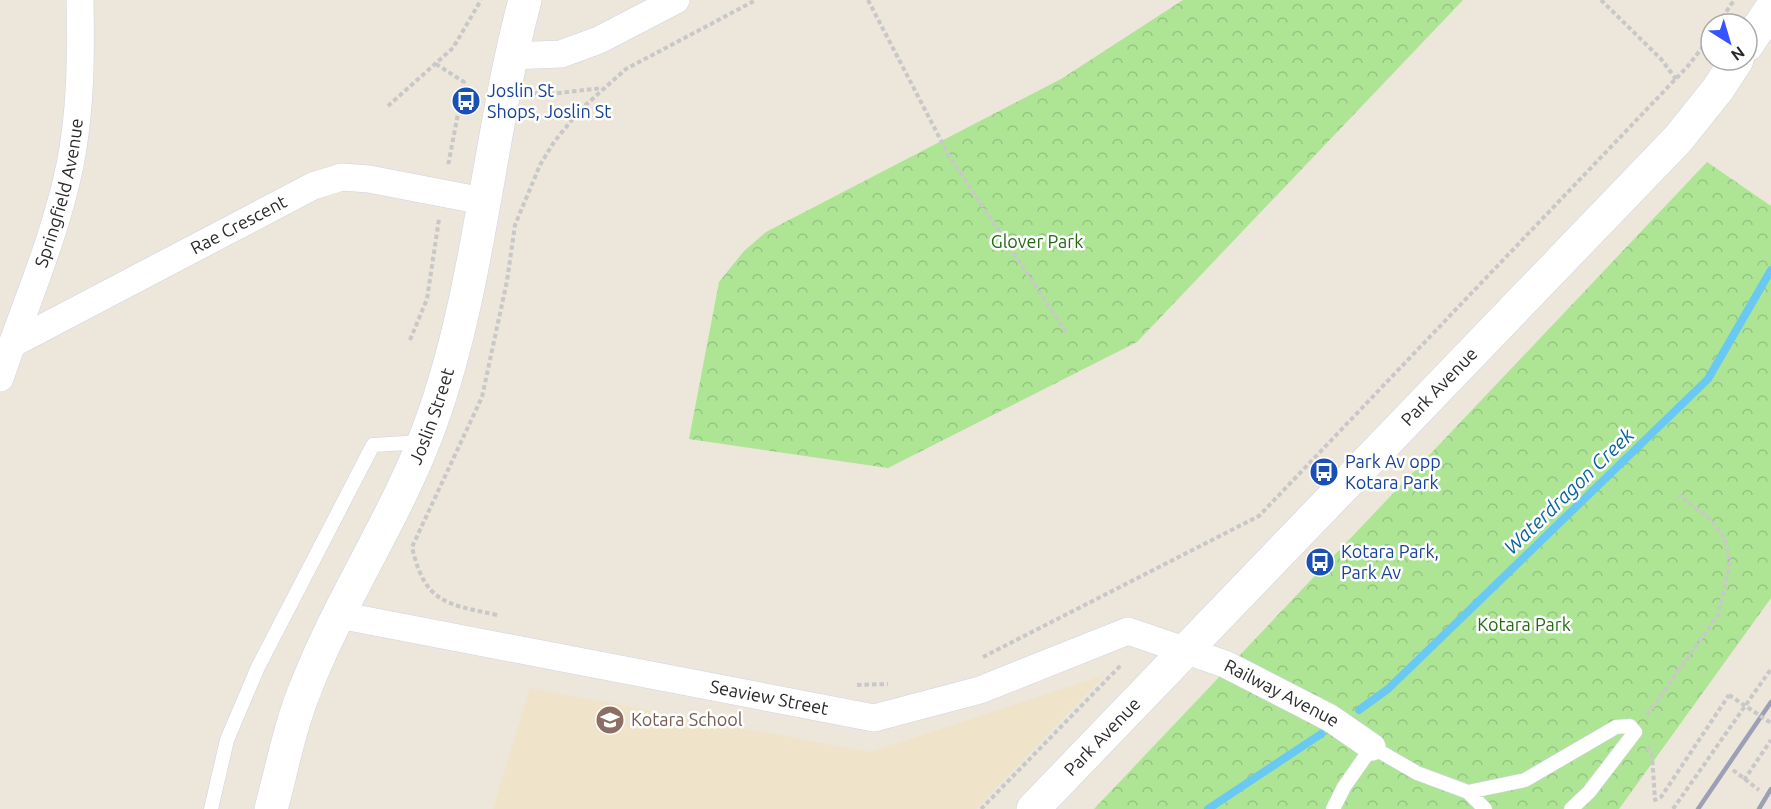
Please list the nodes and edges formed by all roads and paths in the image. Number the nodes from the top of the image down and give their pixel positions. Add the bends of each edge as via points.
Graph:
1 (80, 0) edge
2 (481, 0) edge
3 (525, 0) edge
4 (676, 0) edge
5 (756, 0) edge
6 (868, 0) edge
7 (1601, 0) edge
8 (1771, 9) edge
9 (1759, 27) edge
10 (1699, 51) edge
11 (510, 56) junction
12 (436, 64) junction
13 (1729, 72) edge
14 (1676, 79) junction
15 (603, 88) junction
16 (534, 93) dead end
17 (388, 106) dead end
18 (447, 170) dead end
19 (483, 201) junction
20 (440, 218) dead end
21 (1066, 332) dead end
22 (410, 340) dead end
23 (12, 344) junction
24 (0, 378) edge
25 (422, 442) junction
26 (1679, 495) dead end
27 (339, 615) junction
28 (503, 616) dead end
29 (1128, 631) junction
30 (1186, 648) junction
31 (979, 658) dead end
32 (1771, 669) edge
33 (897, 683) dead end
34 (852, 685) dead end
35 (1771, 723) edge
36 (1635, 732) junction
37 (1771, 741) edge
38 (1372, 747) junction
39 (1652, 755) dead end
40 (1733, 771) dead end
41 (1744, 780) junction
42 (1760, 790) dead end
43 (1467, 792) junction
44 (211, 809) edge
45 (271, 809) edge
46 (981, 809) edge
47 (1033, 809) edge
48 (1333, 809) edge
49 (1485, 809) edge
50 (1571, 809) edge
51 (1673, 809) edge

1 - 23 street, Springfield Avenue via 81,88 70,165
2 - 12 path via 453,48
3 - 11 main road, Joslin Street
4 - 11 street via 599,40 561,54
5 - 15 path via 626,69
6 - 21 path via 948,154
7 - 14 path
8 - 9 main road
10 - 14 path
11 - 19 main road, Joslin Street
12 - 17 path
12 - 18 path via 464,82
13 - 30 main road, Park Avenue via 1678,139
14 - 31 path via 1259,516
15 - 16 path
15 - 28 path via 554,142 515,225 482,397 412,548 427,586 446,604
19 - 23 street, Rae Crescent via 369,178 342,177 313,186
19 - 25 main road, Joslin Street via 448,370
20 - 22 path via 427,299
23 - 24 street, Springfield Avenue
25 - 27 main road, Joslin Street
25 - 44 lane via 373,445 258,667 227,740
26 - 36 path via 1709,518 1720,532 1730,564 1718,615
27 - 29 street, Seaview Street via 874,718 980,690
27 - 45 main road, Joslin Street via 305,688
29 - 30 street
29 - 46 path via 1122,664
30 - 38 street, Railway Avenue via 1330,718
30 - 47 main road, Park Avenue
32 - 51 path
33 - 34 path
35 - 39 path, bridge via 1729,695 1655,800
36 - 43 lane via 1630,726 1616,727 1525,780
36 - 50 lane
37 - 41 path
38 - 43 lane via 1417,773
38 - 48 lane
40 - 41 path
41 - 42 path
43 - 49 lane

